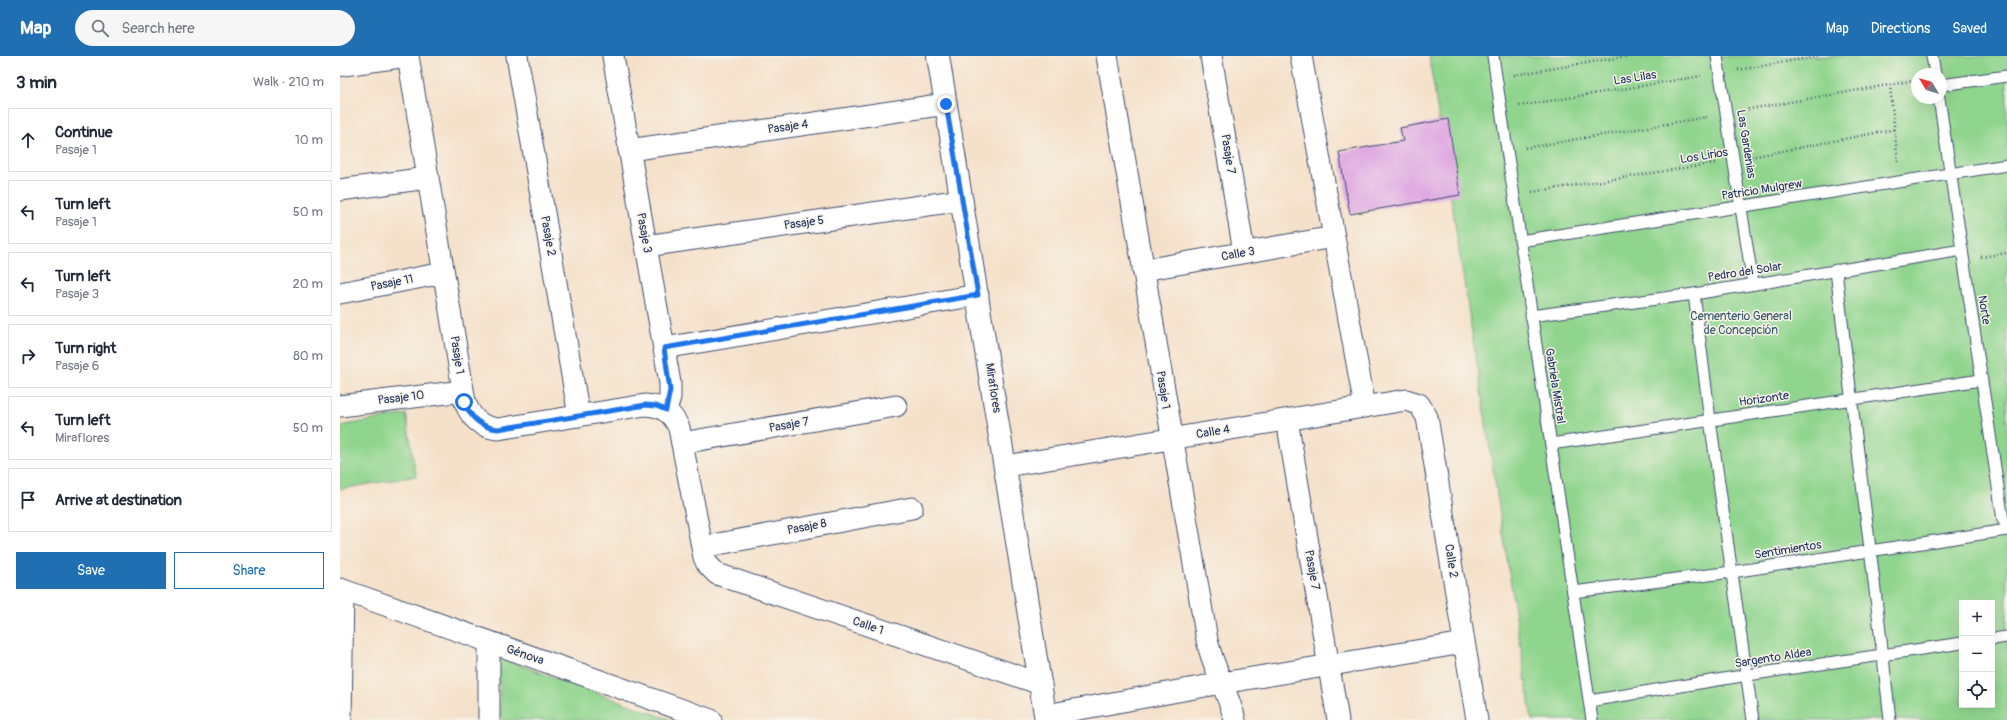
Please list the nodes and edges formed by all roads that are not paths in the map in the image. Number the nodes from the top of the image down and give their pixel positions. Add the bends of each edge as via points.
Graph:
1 (404, 56) edge
2 (408, 56) edge
3 (517, 56) edge
4 (613, 56) edge
5 (938, 56) edge
6 (1107, 56) edge
7 (1212, 56) edge
8 (1301, 56) edge
9 (1493, 56) edge
10 (1717, 56) edge
11 (1932, 56) edge
12 (340, 65) edge
13 (1934, 68) edge
14 (2007, 76) edge
15 (1947, 85) edge
16 (946, 104) junction
17 (1940, 104) edge
18 (629, 150) junction
19 (2007, 165) edge
20 (1950, 174) junction
21 (427, 178) junction
22 (340, 190) edge
23 (962, 200) junction
24 (1742, 207) junction
25 (1334, 237) junction
26 (1520, 241) junction
27 (646, 246) junction
28 (1244, 252) junction
29 (1962, 255) junction
30 (1143, 270) junction
31 (1836, 270) junction
32 (443, 273) junction
33 (1753, 284) junction
34 (340, 293) edge
35 (1694, 294) junction
36 (978, 295) junction
37 (1531, 316) junction
38 (664, 348) junction
39 (1982, 380) junction
40 (463, 391) junction
41 (1850, 399) junction
42 (1419, 404) joint
43 (340, 406) edge
44 (896, 406) dead end
45 (1365, 408) junction
46 (666, 410) junction
47 (579, 416) junction
48 (1287, 420) junction
49 (1710, 420) junction
50 (1171, 439) junction
51 (682, 443) junction
52 (1551, 444) junction
53 (1006, 466) junction
54 (912, 508) dead end
55 (2007, 524) edge
56 (2007, 530) edge
57 (1871, 550) junction
58 (703, 552) junction
59 (1732, 572) junction
60 (341, 590) edge
61 (1573, 592) junction
62 (2007, 637) edge
63 (1995, 639) edge
64 (489, 642) junction
65 (1464, 643) junction
66 (1959, 643) edge
67 (1883, 655) junction
68 (1329, 666) junction
69 (1748, 675) junction
70 (1222, 683) junction
71 (1041, 684) junction
72 (1589, 701) junction
73 (1046, 717) edge
74 (341, 720) edge
75 (489, 720) edge
76 (711, 720) edge
77 (1235, 720) edge
78 (1338, 720) edge
79 (1477, 720) edge
80 (1592, 720) edge
81 (1754, 720) edge
82 (1890, 720) edge

1 - 12 street
2 - 21 street, Pasaje 1
3 - 47 street, Pasaje 2
4 - 18 street, Pasaje 3
5 - 16 street, Miraflores
6 - 30 street, Pasaje 1
7 - 28 street, Pasaje 7
8 - 25 street
9 - 26 lane, Gabriela Mistral
10 - 24 lane, Las Gardenias
11 - 13 lane
14 - 15 lane
16 - 18 street, Pasaje 4
16 - 23 street, Miraflores
17 - 20 lane, Norte
18 - 27 street, Pasaje 3
19 - 20 lane, Patricio Mulgrew
20 - 24 lane, Patricio Mulgrew
20 - 29 lane, Norte
21 - 22 street
21 - 32 street, Pasaje 1
23 - 27 street, Pasaje 5
23 - 36 street, Miraflores
24 - 26 lane, Patricio Mulgrew
24 - 33 lane, Las Gardenias
25 - 28 street, Calle 3
25 - 45 street
26 - 37 lane, Gabriela Mistral
27 - 38 street, Pasaje 3
28 - 30 street, Calle 3
29 - 31 lane, Pedro del Solar
29 - 39 lane, Norte
30 - 50 street, Pasaje 1
31 - 33 lane, Pedro del Solar
31 - 41 lane
32 - 34 street, Pasaje 11
32 - 40 street, Pasaje 1
33 - 35 lane, Pedro del Solar
35 - 37 lane, Pedro del Solar
35 - 49 lane
36 - 38 street
36 - 53 street, Miraflores
37 - 52 lane, Gabriela Mistral
38 - 46 street, Pasaje 3 via 670,390
39 - 41 lane, Horizonte
39 - 55 lane, Norte via 2003,520
40 - 43 street, Pasaje 10
40 - 47 street, Pasaje 1 via 468,412 475,420 490,428 508,428
41 - 49 lane, Horizonte
41 - 57 lane
42 - 45 street, Calle 4 via 1406,400
42 - 65 street, Calle 2 via 1427,417
44 - 51 street, Pasaje 7
45 - 48 street, Calle 4
46 - 47 street, Pasaje 1 via 646,405
46 - 51 street via 676,420
48 - 50 street, Calle 4
48 - 68 street, Pasaje 7
49 - 52 lane, Horizonte
49 - 59 lane
50 - 53 street, Calle 4
50 - 70 street, Pasaje 1 via 1207,640
51 - 58 street
52 - 61 lane, Gabriela Mistral
53 - 71 street, Miraflores
54 - 58 street, Pasaje 8
56 - 57 lane, Sentimientos
57 - 59 lane, Sentimientos
57 - 67 lane
58 - 71 street, Calle 1 via 712,570 722,576
59 - 61 lane, Sentimientos
59 - 69 lane
60 - 64 street, Génova
60 - 74 street
61 - 72 lane, Gabriela Mistral
62 - 63 lane
64 - 75 street
64 - 76 street, Génova
65 - 68 street
65 - 79 street, Calle 2
66 - 67 lane, Sargento Aldea
67 - 69 lane, Sargento Aldea
67 - 82 lane
68 - 70 street
68 - 78 street, Pasaje 7
69 - 72 lane, Sargento Aldea
69 - 81 lane
70 - 73 street
70 - 77 street, Pasaje 1
71 - 73 street, Miraflores
72 - 80 lane, Gabriela Mistral

